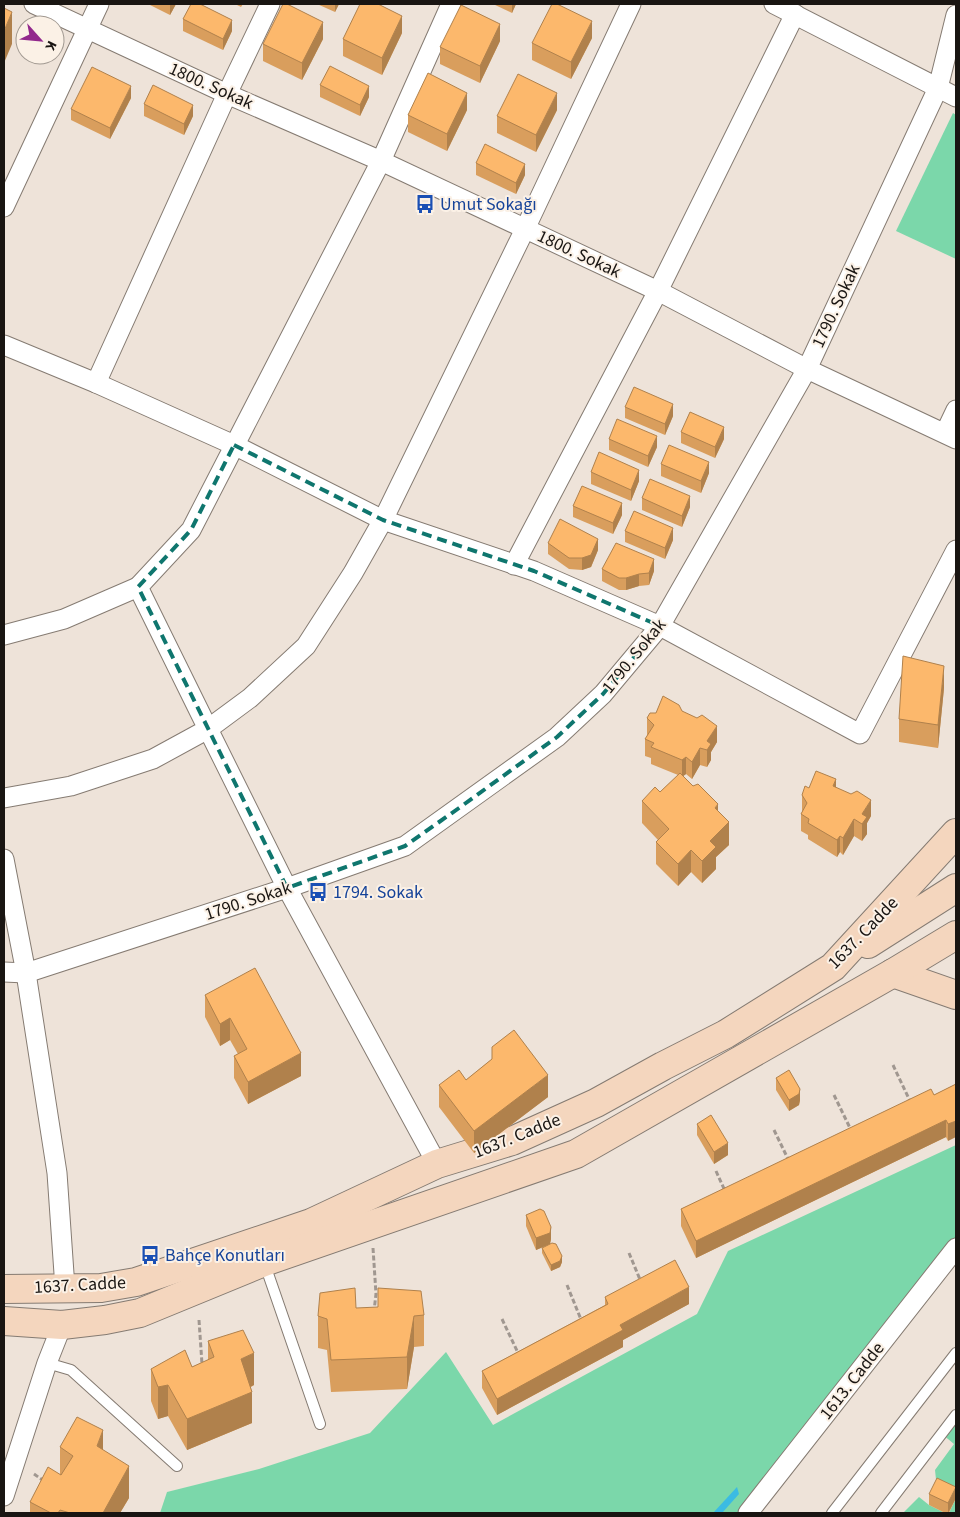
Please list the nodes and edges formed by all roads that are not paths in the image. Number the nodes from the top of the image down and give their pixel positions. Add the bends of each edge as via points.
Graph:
1 (34, 4) edge
2 (100, 4) edge
3 (270, 4) edge
4 (451, 4) edge
5 (631, 4) edge
6 (774, 4) edge
7 (795, 14) junction
8 (956, 15) edge
9 (88, 30) junction
10 (938, 88) junction
11 (227, 94) junction
12 (956, 97) edge
13 (381, 161) junction
14 (4, 208) edge
15 (525, 229) junction
16 (658, 291) junction
17 (4, 345) edge
18 (807, 369) junction
19 (96, 382) junction
20 (956, 410) edge
21 (950, 436) edge
22 (234, 446) junction
23 (383, 520) junction
24 (956, 550) edge
25 (514, 565) junction
26 (138, 588) junction
27 (660, 626) junction
28 (4, 635) edge
29 (208, 729) junction
30 (4, 798) edge
31 (956, 833) edge
32 (4, 859) edge
33 (287, 888) junction
34 (956, 888) edge
35 (956, 935) edge
36 (833, 967) junction
37 (4, 972) edge
38 (26, 973) junction
39 (893, 973) junction
40 (956, 995) edge
41 (437, 1164) junction
42 (956, 1248) edge
43 (264, 1262) junction
44 (65, 1288) junction
45 (4, 1289) edge
46 (4, 1321) edge
47 (62, 1325) junction
48 (956, 1353) edge
49 (47, 1363) junction
50 (956, 1415) edge
51 (320, 1424) dead end
52 (177, 1466) dead end
53 (4, 1496) edge
54 (748, 1513) edge
55 (832, 1513) edge
56 (881, 1513) edge

1 - 9 street, 1800. Sokak
2 - 9 street
3 - 11 street
4 - 13 street
5 - 15 street
6 - 7 street
7 - 10 street
7 - 16 street
8 - 10 street, 1790. Sokak
9 - 11 street, 1800. Sokak
9 - 14 street
10 - 12 street
10 - 18 street, 1790. Sokak
11 - 13 street, 1800. Sokak
11 - 19 street
13 - 15 street, 1800. Sokak
13 - 22 street
15 - 16 street, 1800. Sokak
15 - 23 street
16 - 18 street, 1800. Sokak
16 - 25 street
17 - 19 street
18 - 21 street, 1800. Sokak
18 - 27 street, 1790. Sokak
19 - 22 street
20 - 21 street
22 - 23 street
22 - 26 street via 191,530
23 - 25 street
23 - 29 street via 306,646 250,698
24 - 27 street via 860,734
25 - 27 street
26 - 28 street via 64,619
26 - 29 street
27 - 33 street, 1790. Sokak via 603,694 557,737 460,808 405,846
29 - 30 street via 153,759 71,786
29 - 33 street
31 - 36 street, 1637. Cadde
32 - 38 street
33 - 38 street, 1790. Sokak
33 - 41 street
34 - 36 street
35 - 39 street, 1637. Cadde
36 - 41 street, 1637. Cadde via 726,1034 596,1103 512,1141
37 - 38 street, 1790. Sokak
38 - 44 street via 57,1172
39 - 40 street
39 - 43 street, 1637. Cadde via 576,1154
41 - 44 street, 1637. Cadde via 311,1223 145,1279 100,1288
42 - 54 street, 1613. Cadde
43 - 47 street, 1637. Cadde via 140,1313
43 - 51 lane
44 - 45 street, 1637. Cadde
44 - 47 street
46 - 47 street, 1637. Cadde
47 - 49 street
48 - 55 lane
49 - 52 lane via 71,1370
49 - 53 street
50 - 56 lane

